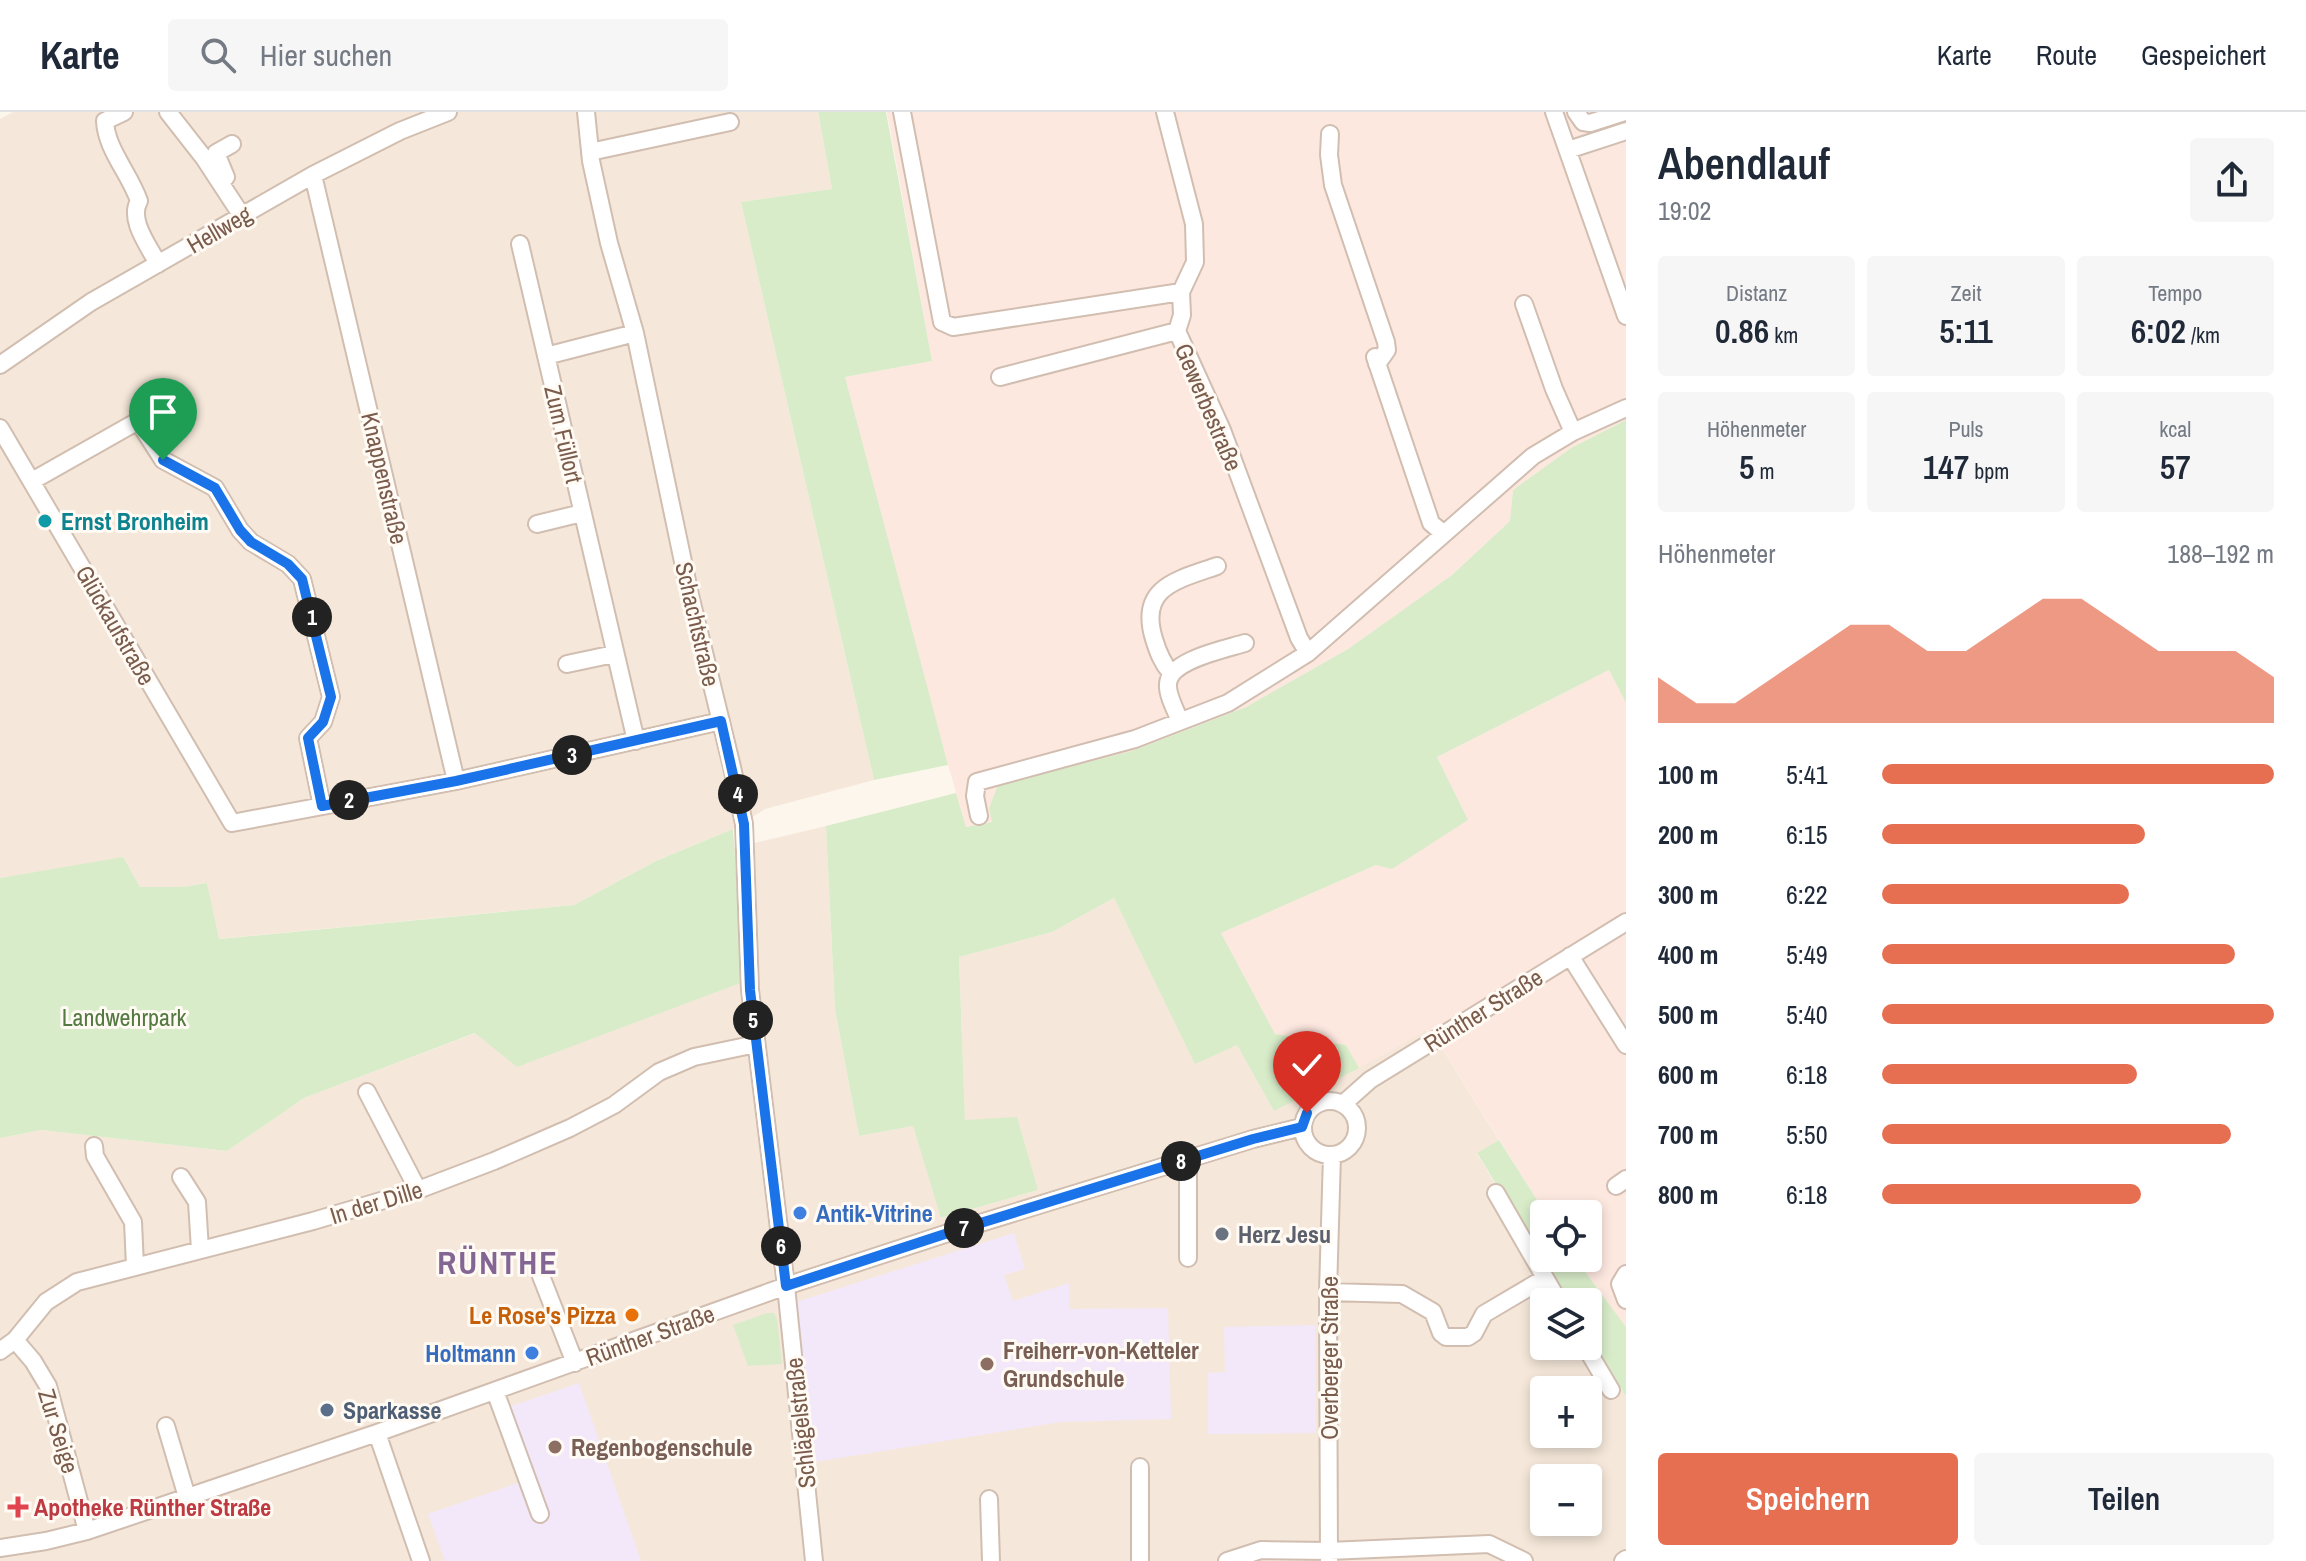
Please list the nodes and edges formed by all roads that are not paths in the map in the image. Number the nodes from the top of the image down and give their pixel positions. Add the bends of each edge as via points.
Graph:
1 (124, 112) edge
2 (168, 112) edge
3 (448, 112) edge
4 (586, 112) edge
5 (902, 112) edge
6 (1165, 112) edge
7 (1554, 112) edge
8 (1576, 112) edge
9 (1625, 112) edge
10 (730, 122) dead end
11 (1626, 131) edge
12 (1330, 134) dead end
13 (232, 144) dead end
14 (1568, 150) junction
15 (590, 152) junction
16 (313, 175) junction
17 (245, 214) junction
18 (520, 244) dead end
19 (158, 264) junction
20 (1181, 292) junction
21 (1524, 304) dead end
22 (1626, 316) edge
23 (1177, 331) junction
24 (635, 333) junction
25 (546, 356) junction
26 (0, 365) edge
27 (1000, 377) dead end
28 (1626, 408) edge
29 (0, 428) edge
30 (1573, 432) junction
31 (32, 481) junction
32 (582, 513) junction
33 (537, 524) dead end
34 (1444, 534) junction
35 (1217, 566) dead end
36 (1245, 643) dead end
37 (1308, 653) junction
38 (614, 654) junction
39 (567, 664) dead end
40 (1171, 673) junction
41 (721, 721) junction
42 (1180, 721) junction
43 (636, 741) junction
44 (456, 781) junction
45 (322, 806) junction
46 (979, 816) dead end
47 (1626, 922) edge
48 (1570, 956) junction
49 (756, 1044) junction
50 (1626, 1045) edge
51 (367, 1092) dead end
52 (1343, 1104) junction
53 (1302, 1127) junction
54 (94, 1146) dead end
55 (1332, 1155) junction
56 (1188, 1159) junction
57 (181, 1177) dead end
58 (418, 1190) junction
59 (1496, 1193) dead end
60 (200, 1250) junction
61 (1188, 1258) dead end
62 (135, 1266) junction
63 (1626, 1274) edge
64 (541, 1276) dead end
65 (1545, 1278) junction
66 (786, 1286) junction
67 (1551, 1288) edge
68 (1328, 1292) junction
69 (1626, 1300) edge
70 (15, 1340) junction
71 (0, 1351) edge
72 (1593, 1360) edge
73 (575, 1363) junction
74 (1611, 1390) dead end
75 (495, 1391) junction
76 (166, 1426) dead end
77 (377, 1433) junction
78 (1140, 1467) dead end
79 (187, 1497) junction
80 (989, 1499) dead end
81 (540, 1514) dead end
82 (87, 1531) junction
83 (0, 1548) edge
84 (1329, 1556) edge
85 (421, 1561) edge
86 (814, 1561) edge
87 (991, 1561) edge
88 (1140, 1561) edge
89 (1227, 1561) edge
90 (1524, 1561) edge

1 - 19 street via 105,121 105,133 134,187 139,201 135,218
2 - 17 street
3 - 16 street, Hellweg
4 - 15 street, Schachtstraße
5 - 20 street via 942,322 953,327
6 - 20 street via 1194,224 1195,262
7 - 14 street
8 - 9 street via 1590,123
10 - 15 street
11 - 14 street
12 - 34 street via 1333,185 1386,342 1387,350 1376,360 1431,523
13 - 17 street via 216,153
14 - 22 street
15 - 24 street, Schachtstraße
16 - 17 street, Hellweg
16 - 44 street, Knappenstraße
17 - 19 street, Hellweg
18 - 25 street, Zum Füllort
19 - 26 street, Hellweg via 91,302
20 - 23 street
21 - 30 street
23 - 27 street, Gewerbestraße
23 - 37 street, Gewerbestraße via 1222,430
24 - 25 street, Zum Füllort
24 - 41 street, Schachtstraße
25 - 32 street, Zum Füllort
28 - 30 street
29 - 31 street, Glückaufstraße
30 - 34 street via 1533,456
31 - 45 street, Glückaufstraße via 232,823
31 - 45 street via 138,421 163,460 215,488 251,542 296,571 306,589 331,697 323,722 308,738
32 - 33 street, Zum Füllort
32 - 38 street, Zum Füllort
34 - 37 street
35 - 40 street via 1176,580 1152,604 1149,623
36 - 40 street via 1187,661
37 - 42 street via 1228,703
38 - 39 street
38 - 43 street, Zum Füllort
40 - 42 street via 1167,685
41 - 43 street
41 - 49 street, Schachtstraße via 744,824
42 - 46 street via 1135,739 977,782
43 - 44 street
44 - 45 street
47 - 48 street, Rünther Straße
48 - 50 street
48 - 52 street, Rünther Straße via 1370,1080
49 - 58 street, In der Dille via 694,1057 659,1072 570,1128
49 - 66 street, Schachtstraße
51 - 58 street
52 - 53 street, Rünther Straße via 1318,1103
52 - 55 street via 1354,1114 1357,1134 1346,1150
53 - 55 street via 1311,1148
53 - 56 street, Rünther Straße
54 - 62 street via 133,1222
55 - 68 street, Overberger Straße
56 - 61 street
56 - 66 street, Rünther Straße
57 - 60 street via 197,1202
58 - 60 street, In der Dille
59 - 65 street
60 - 62 street, In der Dille
62 - 70 street, In der Dille via 90,1277 60,1292
63 - 69 street via 1620,1284
64 - 73 street
65 - 67 street
65 - 68 street via 1484,1314 1468,1337 1446,1337 1433,1312 1402,1294
66 - 73 street, Rünther Straße
66 - 86 street, Schlägelstraße
68 - 84 street, Overberger Straße
70 - 71 street, In der Dille
70 - 82 street, Zur Seige via 48,1386
72 - 74 street
73 - 75 street, Rünther Straße
75 - 77 street, Rünther Straße
75 - 81 street
76 - 79 street
77 - 79 street, Rünther Straße
77 - 85 street
78 - 88 street
79 - 82 street, Rünther Straße
80 - 87 street
82 - 83 street, Rünther Straße
84 - 89 street via 1261,1550
84 - 90 street via 1489,1544

